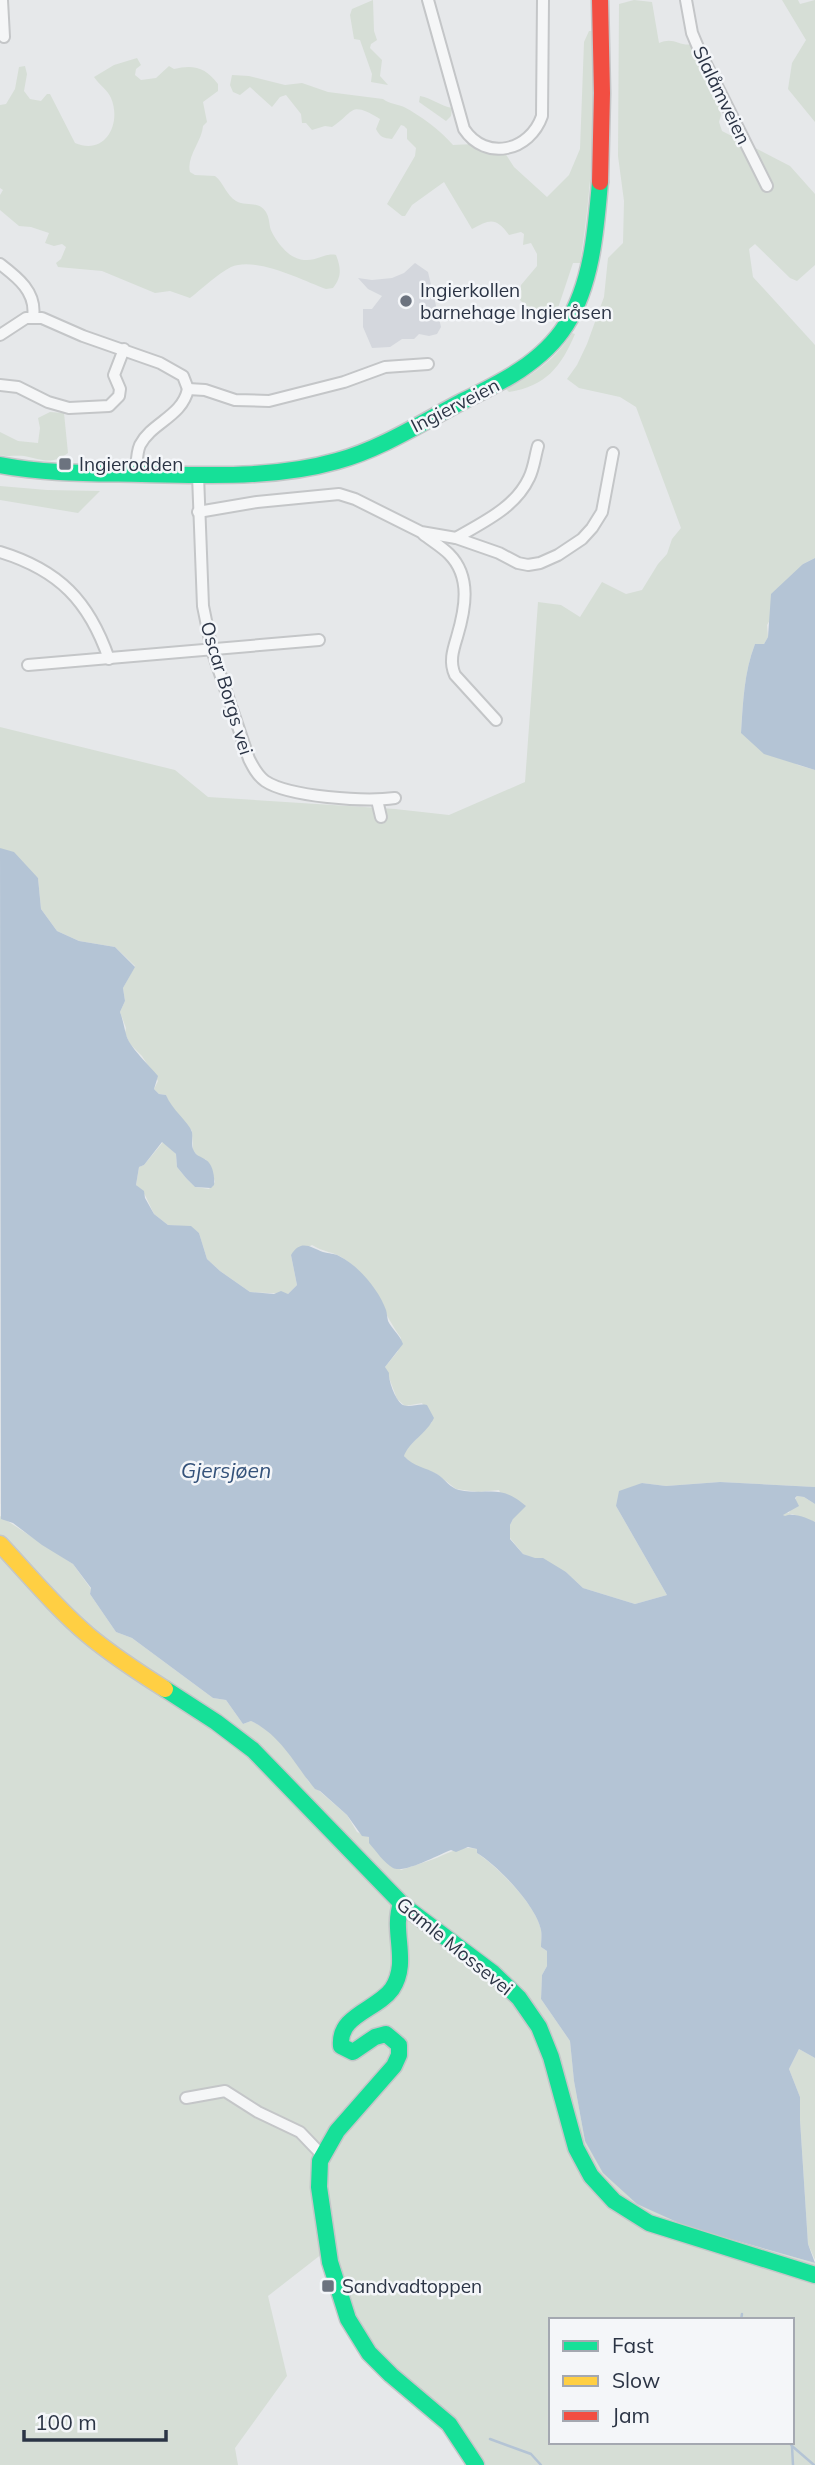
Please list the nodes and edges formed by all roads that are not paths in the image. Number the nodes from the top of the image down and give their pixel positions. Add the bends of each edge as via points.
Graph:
1 (2, 0) edge
2 (428, 0) edge
3 (543, 0) edge
4 (600, 0) edge
5 (686, 0) edge
6 (4, 37) dead end
7 (767, 186) dead end
8 (0, 264) edge
9 (33, 317) junction
10 (0, 335) edge
11 (124, 349) junction
12 (428, 363) dead end
13 (0, 385) edge
14 (188, 389) junction
15 (538, 446) dead end
16 (613, 453) dead end
17 (0, 465) edge
18 (136, 474) junction
19 (198, 475) junction
20 (198, 512) junction
21 (421, 532) junction
22 (456, 538) junction
23 (0, 552) edge
24 (319, 640) dead end
25 (212, 650) junction
26 (109, 659) junction
27 (28, 666) dead end
28 (496, 720) dead end
29 (395, 798) dead end
30 (377, 800) junction
31 (381, 817) dead end
32 (0, 1544) edge
33 (401, 1904) junction
34 (186, 2098) dead end
35 (322, 2155) junction
36 (815, 2275) edge
37 (476, 2465) edge

1 - 6 street
2 - 3 street via 464,129 477,142 499,149 526,140 542,116
4 - 19 main road, Ingierveien via 601,147 596,220 580,296 552,344 504,381 341,460 285,472
5 - 7 street, Slalåmveien via 700,52
8 - 9 street via 26,289 34,302
9 - 10 street
9 - 11 street
11 - 13 street via 114,375 119,397 109,406 64,407 18,387
11 - 14 street via 176,371
12 - 14 street via 385,367 261,402
14 - 18 street via 180,407 141,444
15 - 22 street via 531,475 514,500
16 - 22 street via 602,512 582,539 558,555 528,565
17 - 18 main road, Ingierveien via 52,472
18 - 19 main road, Ingierveien
19 - 20 street, Oscar Borgs vei
20 - 21 street via 339,494
20 - 25 street, Oscar Borgs vei via 200,583
21 - 22 street
21 - 28 street via 448,553 461,573 465,597 452,668
23 - 26 street via 32,563 68,589 94,622
24 - 25 street
25 - 26 street
25 - 30 street, Oscar Borgs vei via 249,759 262,779 288,791
26 - 27 street
29 - 30 street, Oscar Borgs vei
30 - 31 street
32 - 33 main road, Gamle Mossevei via 100,1644 251,1749
33 - 35 main road via 397,1919 402,1957 397,1982 382,2001 346,2023 339,2037 341,2046 353,2052 386,2034 399,2045 400,2055
33 - 36 main road, Gamle Mossevei via 501,1980 529,2011 551,2060 578,2154 608,2196 649,2223
34 - 35 street via 225,2091 300,2132
35 - 37 main road via 319,2175 325,2237 349,2325 383,2368 449,2424

